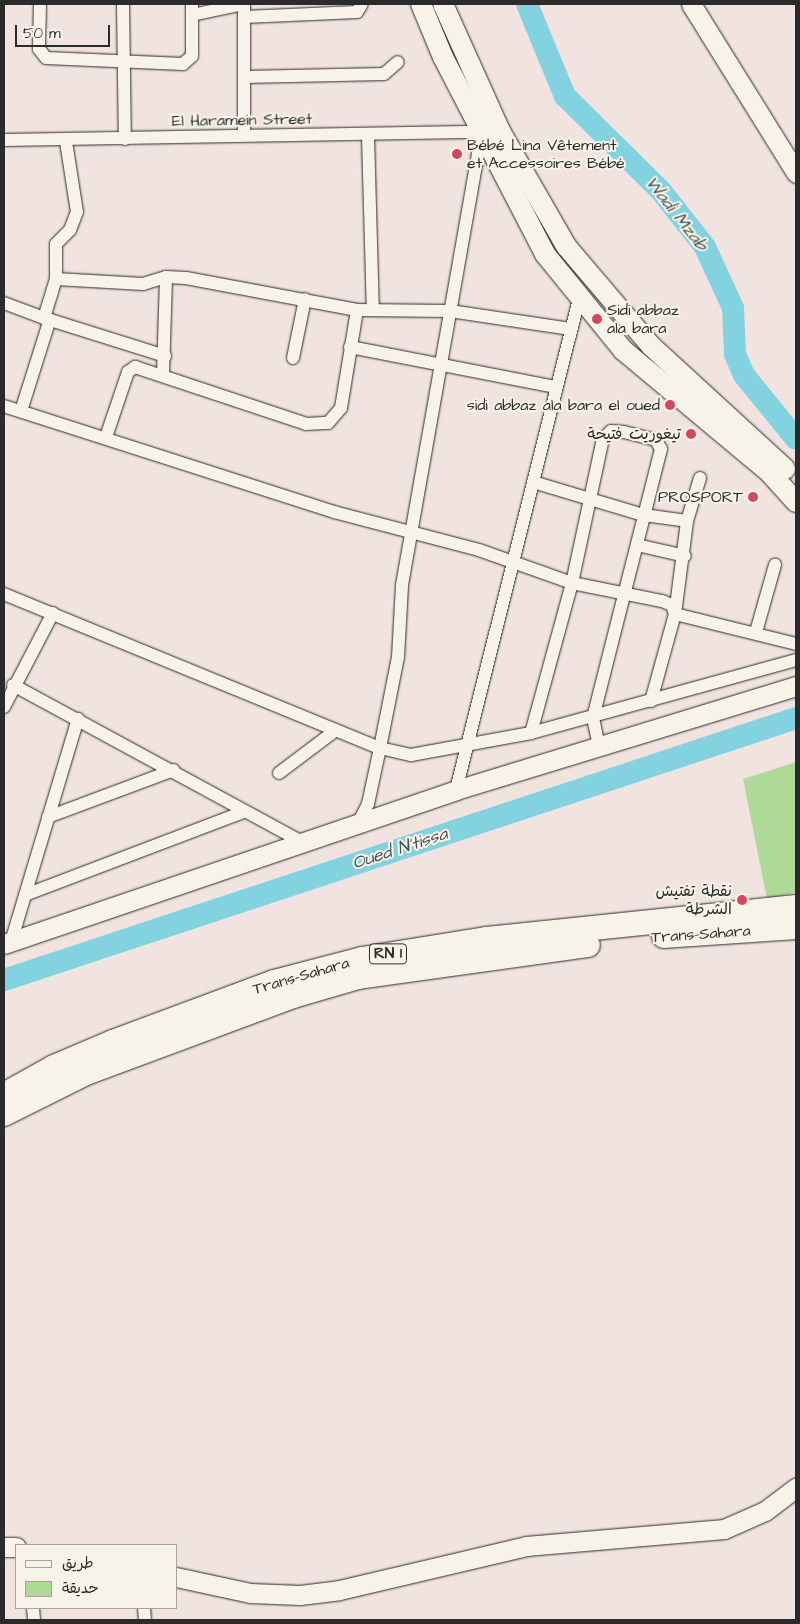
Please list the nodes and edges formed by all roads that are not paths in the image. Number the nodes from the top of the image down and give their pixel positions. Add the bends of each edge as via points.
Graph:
1 (40, 4) edge
2 (123, 4) edge
3 (244, 4) edge
4 (362, 4) edge
5 (421, 4) edge
6 (443, 4) edge
7 (691, 4) edge
8 (192, 9) edge
9 (244, 17) junction
10 (398, 62) dead end
11 (122, 63) junction
12 (245, 77) junction
13 (244, 135) junction
14 (368, 136) junction
15 (490, 138) junction
16 (125, 139) junction
17 (4, 140) edge
18 (66, 142) junction
19 (796, 173) edge
20 (166, 277) junction
21 (56, 279) junction
22 (306, 299) junction
23 (579, 299) junction
24 (4, 304) edge
25 (357, 310) junction
26 (373, 310) junction
27 (450, 311) junction
28 (47, 318) junction
29 (571, 329) junction
30 (350, 347) junction
31 (165, 356) junction
32 (293, 358) dead end
33 (440, 364) junction
34 (162, 374) junction
35 (556, 387) junction
36 (4, 406) edge
37 (21, 411) junction
38 (106, 437) junction
39 (700, 478) dead end
40 (533, 482) junction
41 (796, 482) edge
42 (591, 496) junction
43 (796, 502) edge
44 (644, 515) junction
45 (688, 521) junction
46 (412, 534) junction
47 (637, 545) junction
48 (685, 556) junction
49 (513, 563) junction
50 (774, 565) dead end
51 (572, 583) junction
52 (4, 594) edge
53 (624, 596) junction
54 (53, 613) junction
55 (675, 614) junction
56 (756, 632) junction
57 (796, 644) edge
58 (796, 660) edge
59 (13, 685) junction
60 (796, 686) edge
61 (652, 701) junction
62 (4, 707) edge
63 (593, 718) junction
64 (78, 719) junction
65 (336, 730) junction
66 (531, 733) junction
67 (469, 746) junction
68 (380, 748) junction
69 (599, 748) junction
70 (174, 770) junction
71 (280, 773) dead end
72 (456, 790) junction
73 (244, 812) junction
74 (48, 817) junction
75 (357, 826) junction
76 (302, 842) junction
77 (25, 895) junction
78 (796, 907) edge
79 (743, 922) junction
80 (796, 927) edge
81 (8, 943) edge
82 (4, 1096) edge
83 (4, 1114) edge
84 (796, 1488) edge
85 (178, 1577) edge

1 - 11 street via 38,49 46,58
2 - 11 street
3 - 8 street
3 - 9 street
4 - 9 street via 357,12
5 - 15 main road
6 - 15 main road
7 - 19 main road
8 - 11 street via 189,62
9 - 12 street
10 - 12 street via 384,74
11 - 16 street
12 - 13 street
13 - 14 street, El Haramein Street
13 - 16 street, El Haramein Street
14 - 15 street, El Haramein Street
14 - 26 street
15 - 23 main road via 546,254
15 - 27 street via 478,154
15 - 41 main road via 566,246 651,346
16 - 18 street, El Haramein Street
17 - 18 street, El Haramein Street
18 - 21 street via 76,212 70,230 56,244
20 - 21 street via 143,284
20 - 22 street
20 - 31 street
21 - 28 street
22 - 25 street
22 - 32 street
23 - 29 street
23 - 43 main road via 622,350 770,473
24 - 28 street
25 - 26 street
25 - 30 street
26 - 27 street
27 - 29 street
27 - 33 street
28 - 31 street
28 - 37 street
29 - 35 street
30 - 33 street
30 - 34 street via 341,408 324,424 306,424
31 - 34 street
33 - 35 street
33 - 46 street
34 - 38 street via 138,367 130,370
35 - 40 street
36 - 37 street
37 - 38 street
38 - 46 street
39 - 45 street
40 - 42 street
40 - 49 street
42 - 44 street
42 - 44 street via 606,434 616,431 650,438 661,449
42 - 51 street
44 - 45 street
44 - 47 street
45 - 48 street
46 - 49 street
46 - 68 street via 402,586 398,657
47 - 48 street
47 - 53 street
48 - 55 street
49 - 51 street
49 - 67 street
50 - 56 street
51 - 53 street
51 - 66 street
52 - 54 street
53 - 55 street via 662,600 672,605
53 - 63 street
54 - 59 street
54 - 65 street
55 - 56 street
55 - 61 street
56 - 57 street
58 - 61 street
59 - 62 street
59 - 64 street
60 - 69 main road
61 - 63 street
63 - 66 street
63 - 69 street
64 - 70 street
64 - 74 street
65 - 68 street
65 - 71 street
66 - 67 street
67 - 68 street via 411,755
67 - 72 street
68 - 75 street via 368,804
69 - 72 main road
70 - 73 street
70 - 74 street
72 - 75 main road
73 - 76 street
73 - 77 street
74 - 77 street
75 - 76 main road
76 - 81 main road
77 - 81 street
78 - 79 highway, Trans-Sahara / RN 1
79 - 80 highway, Trans-Sahara / RN 1
79 - 82 highway, Trans-Sahara / RN 1 via 487,939 336,965 274,982 113,1042 54,1067
79 - 83 highway, Trans-Sahara / RN 1 via 358,977 257,1007 146,1048 51,1088
84 - 85 main road via 764,1511 717,1531 526,1546 340,1590 300,1595 250,1593

